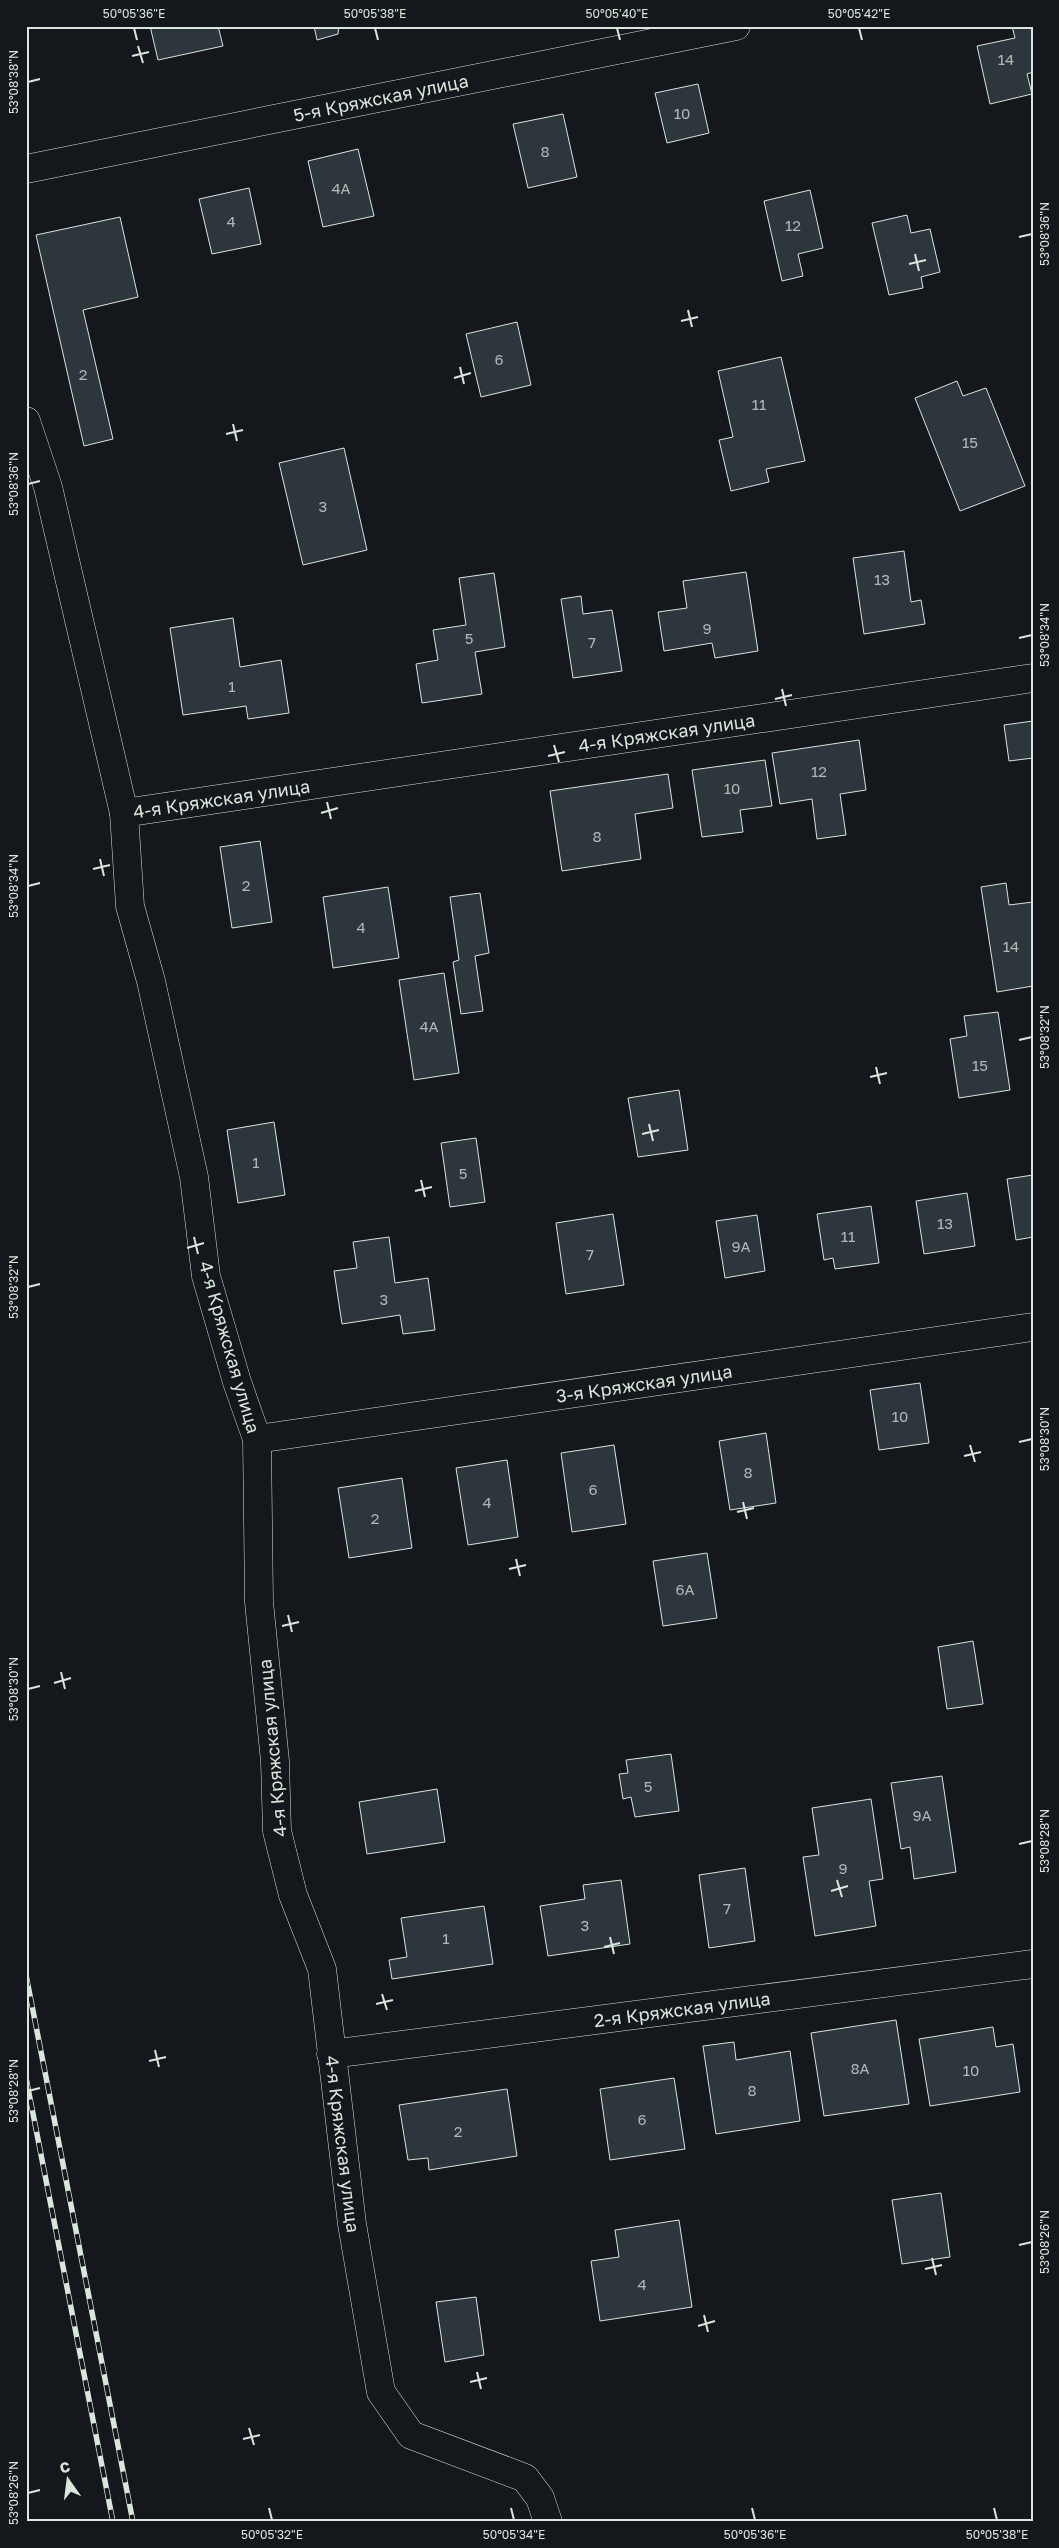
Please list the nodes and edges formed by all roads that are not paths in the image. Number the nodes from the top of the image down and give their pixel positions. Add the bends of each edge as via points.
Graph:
1 (736, 26) edge
2 (26, 169) edge
3 (26, 421) edge
4 (1033, 678) edge
5 (124, 813) junction
6 (1033, 1327) edge
7 (257, 1439) junction
8 (1033, 1964) edge
9 (331, 2054) junction
10 (548, 2522) edge

1 - 2 street, 5-я Кряжская улица
3 - 5 street via 48,487
4 - 5 street, 4-я Кряжская улица
5 - 7 street, 4-я Кряжская улица via 130,906 151,981 194,1177 206,1276
6 - 7 street, 3-я Кряжская улица
7 - 9 street, 4-я Кряжская улица via 259,1602 275,1761 277,1832 293,1895 322,1969
8 - 9 street, 2-я Кряжская улица
9 - 10 street, 4-я Кряжская улица via 352,2224 381,2392 411,2435 525,2478 540,2498

